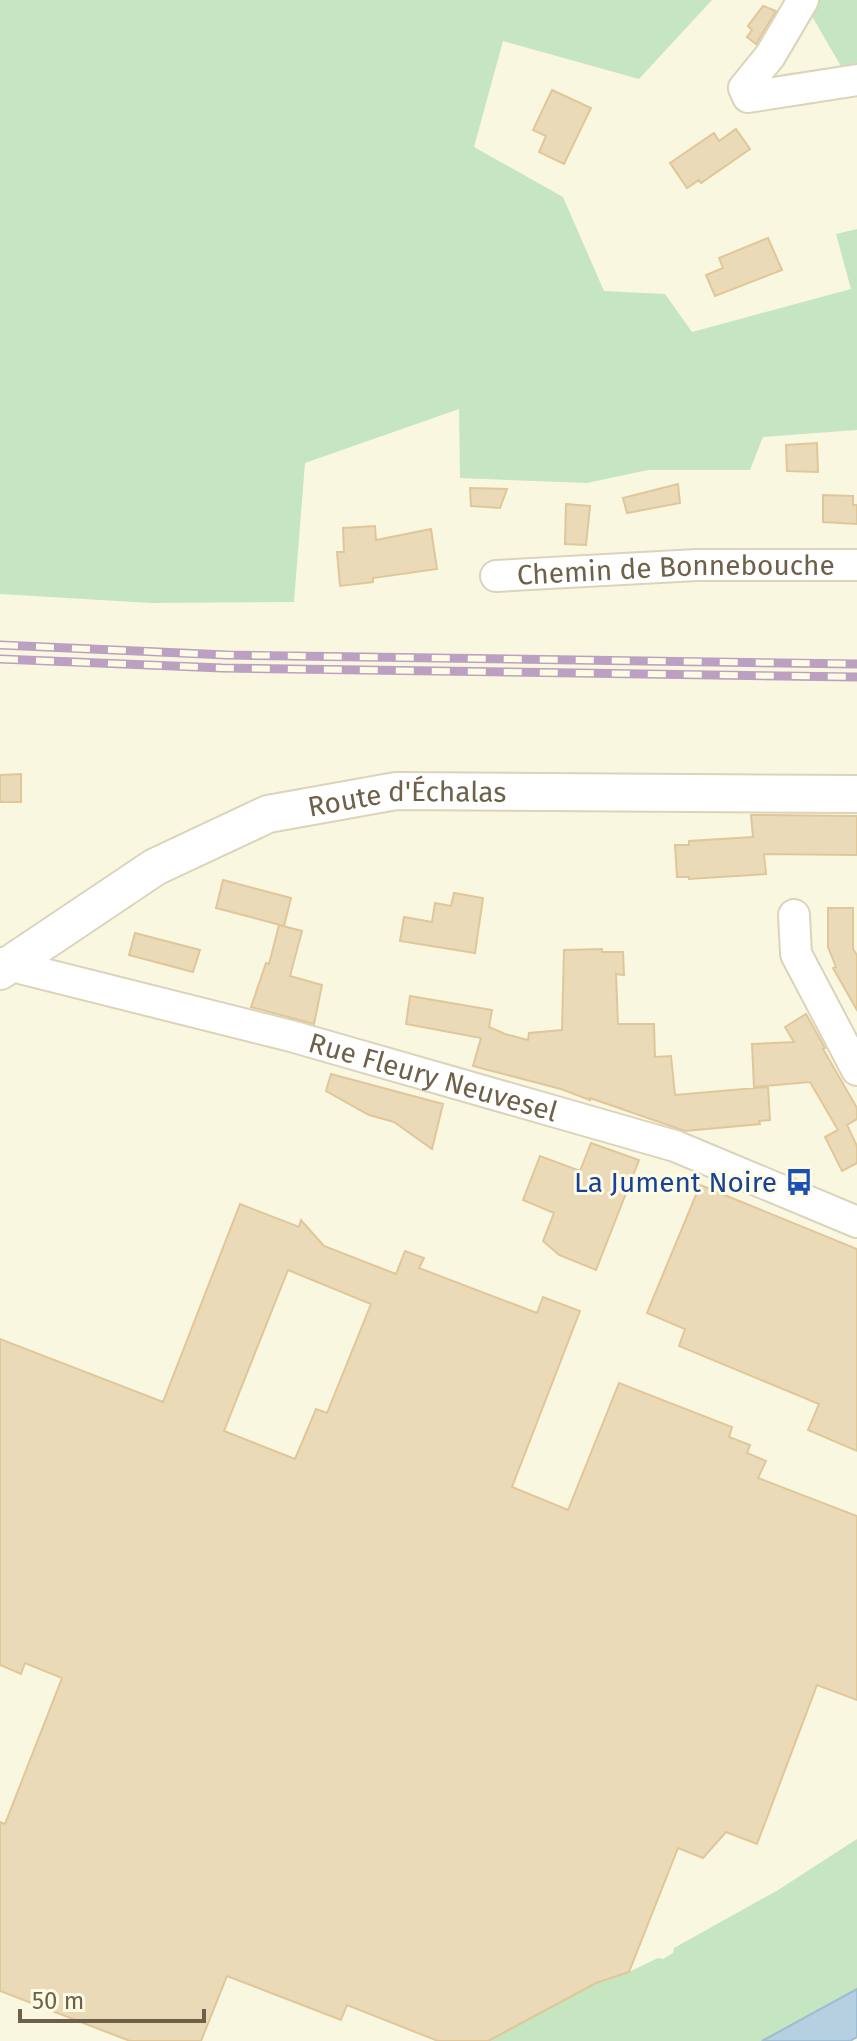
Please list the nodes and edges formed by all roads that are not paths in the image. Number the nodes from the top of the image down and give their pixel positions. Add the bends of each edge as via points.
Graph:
1 (803, 0) edge
2 (857, 80) edge
3 (857, 565) edge
4 (496, 576) dead end
5 (857, 794) edge
6 (794, 915) dead end
7 (3, 966) edge
8 (857, 1070) edge
9 (857, 1222) edge

1 - 2 street via 744,88 748,97
3 - 4 street, Chemin de Bonnebouche via 697,565
5 - 7 street, Route d'Échalas via 396,791 268,814 155,867
6 - 8 street via 796,954
7 - 9 street, Rue Fleury Neuvesel via 291,1036 675,1146

